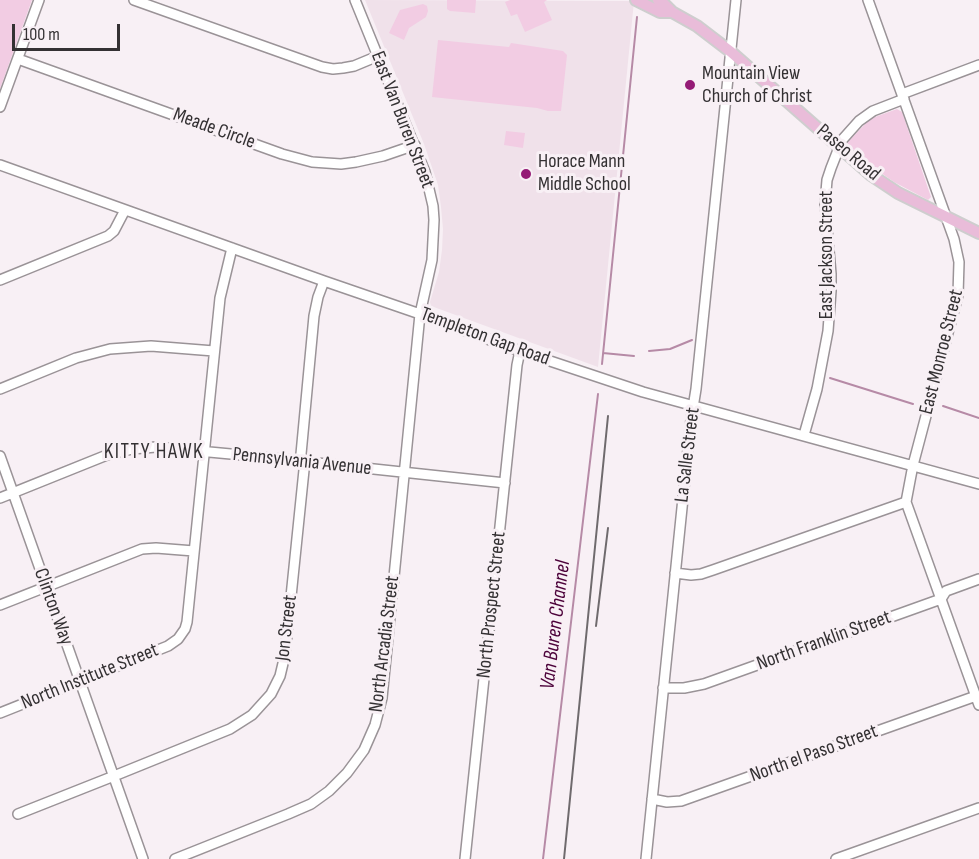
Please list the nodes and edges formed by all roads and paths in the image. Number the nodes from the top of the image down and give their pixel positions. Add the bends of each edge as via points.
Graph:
1 (39, 0) edge
2 (134, 0) edge
3 (355, 0) edge
4 (636, 0) edge
5 (658, 0) edge
6 (736, 0) edge
7 (868, 0) edge
8 (672, 12) junction
9 (731, 52) junction
10 (378, 56) junction
11 (18, 59) junction
12 (979, 65) edge
13 (903, 96) junction
14 (0, 108) edge
15 (415, 145) junction
16 (840, 147) junction
17 (0, 165) edge
18 (125, 210) junction
19 (946, 217) junction
20 (979, 234) edge
21 (232, 248) junction
22 (0, 280) edge
23 (324, 281) junction
24 (420, 314) junction
25 (214, 351) junction
26 (520, 351) junction
27 (0, 389) edge
28 (693, 407) junction
29 (804, 435) junction
30 (205, 452) junction
31 (0, 456) edge
32 (302, 462) junction
33 (913, 465) junction
34 (405, 472) junction
35 (505, 483) junction
36 (979, 484) edge
37 (13, 493) junction
38 (0, 498) edge
39 (906, 502) junction
40 (194, 551) junction
41 (675, 573) junction
42 (979, 579) edge
43 (46, 587) junction
44 (941, 599) junction
45 (0, 605) edge
46 (80, 681) junction
47 (663, 688) junction
48 (977, 700) edge
49 (0, 713) edge
50 (114, 776) junction
51 (652, 799) junction
52 (979, 808) edge
53 (18, 814) dead end
54 (857, 855) edge
55 (143, 859) edge
56 (176, 859) edge
57 (465, 859) edge
58 (645, 859) edge
59 (836, 859) edge

1 - 11 street
2 - 10 street via 322,67 354,66
3 - 10 street, East Van Buren Street
4 - 8 main road, Paseo Road via 660,12
5 - 8 main road, Paseo Road
6 - 9 street, La Salle Street
7 - 13 street, East Monroe Street
8 - 9 main road, Paseo Road
9 - 16 main road, Paseo Road
9 - 28 street, La Salle Street
10 - 15 street, East Van Buren Street
11 - 14 street
11 - 15 street, Meade Circle via 312,162 356,162
12 - 13 street, East Jackson Street
13 - 16 street, East Jackson Street via 865,115 845,135
13 - 19 street, East Monroe Street
15 - 24 street, East Van Buren Street via 430,191 434,220 432,260
16 - 19 main road, Paseo Road via 871,175
16 - 29 street, East Jackson Street via 826,191 831,283 826,345
17 - 18 street, Templeton Gap Road
18 - 21 street, Templeton Gap Road
18 - 22 street via 108,236
19 - 20 main road, Paseo Road
19 - 33 street, East Monroe Street via 959,262 958,295
21 - 23 street, Templeton Gap Road
21 - 25 street, North Institute Street via 220,298
23 - 24 street, Templeton Gap Road
23 - 32 street, Jon Street via 314,316
24 - 26 street, Templeton Gap Road
24 - 34 street, North Arcadia Street
25 - 27 street via 151,346 110,349
25 - 30 street, North Institute Street
26 - 28 street, Templeton Gap Road
26 - 35 street, North Prospect Street
28 - 29 street, Templeton Gap Road
28 - 41 street, La Salle Street
29 - 33 street, Templeton Gap Road
30 - 32 street, Pennsylvania Avenue
30 - 37 street, Pennsylvania Avenue via 156,447 120,451
30 - 40 street, North Institute Street
31 - 37 street, Clinton Way
32 - 34 street, Pennsylvania Avenue
32 - 50 street, Jon Street via 285,655 271,694 238,725
33 - 36 street, Templeton Gap Road
33 - 39 street, East Monroe Street
34 - 35 street, Pennsylvania Avenue
34 - 56 street, North Arcadia Street via 382,698 364,750 338,783 311,804
35 - 57 street, North Prospect Street
37 - 38 street, Pennsylvania Avenue
37 - 43 street, Clinton Way
39 - 41 street via 701,574
39 - 44 street
40 - 43 street via 142,549
40 - 46 street, North Institute Street via 188,622 182,634 168,646
41 - 47 street, La Salle Street
42 - 44 street, North Franklin Street via 946,591
43 - 45 street
43 - 46 street, Clinton Way
44 - 47 street, North Franklin Street via 693,687
44 - 48 street
46 - 49 street, North Institute Street
46 - 50 street, Clinton Way
47 - 51 street, La Salle Street
48 - 51 street, North el Paso Street via 675,803
50 - 53 street, Jon Street
50 - 55 street, Clinton Way
51 - 58 street, La Salle Street
52 - 54 street
54 - 59 street

